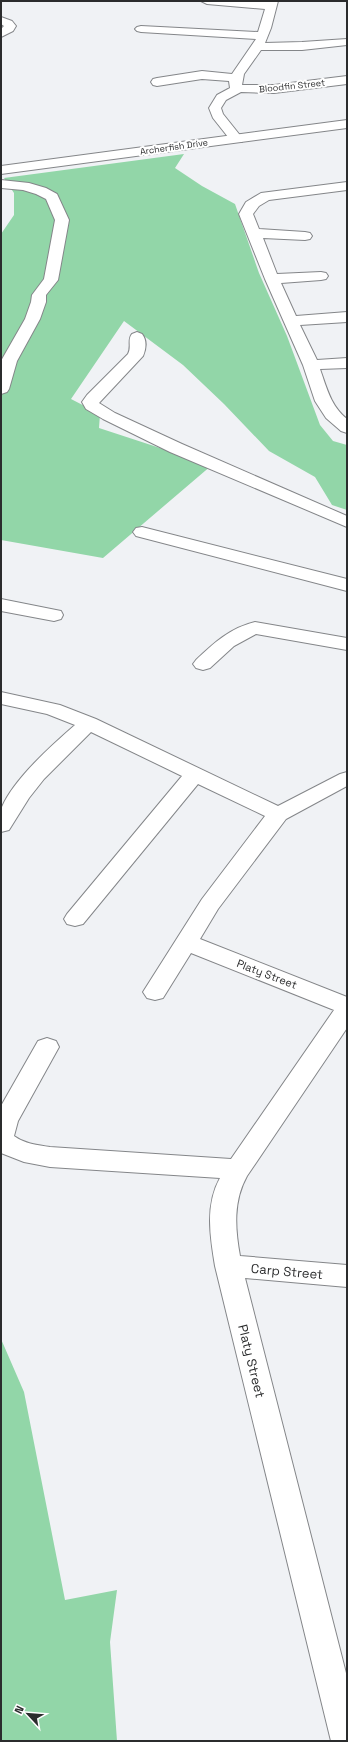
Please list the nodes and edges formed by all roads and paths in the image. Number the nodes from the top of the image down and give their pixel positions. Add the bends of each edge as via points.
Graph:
1 (206, 1) edge
2 (271, 4) edge
3 (1, 20) edge
4 (142, 29) dead end
5 (1, 34) edge
6 (262, 36) junction
7 (346, 42) edge
8 (258, 47) junction
9 (347, 80) edge
10 (157, 82) dead end
11 (238, 83) junction
12 (347, 124) edge
13 (237, 139) junction
14 (1, 170) edge
15 (1, 184) edge
16 (347, 186) edge
17 (253, 233) junction
18 (305, 236) dead end
19 (321, 276) dead end
20 (272, 279) junction
21 (347, 317) edge
22 (292, 321) junction
23 (137, 337) dead end
24 (347, 363) edge
25 (312, 365) junction
26 (1, 388) edge
27 (339, 414) edge
28 (347, 428) edge
29 (347, 522) edge
30 (142, 532) dead end
31 (347, 585) edge
32 (1, 606) edge
33 (54, 615) dead end
34 (347, 644) edge
35 (203, 664) dead end
36 (1, 698) edge
37 (89, 723) junction
38 (195, 774) junction
39 (347, 778) edge
40 (278, 814) junction
41 (1, 825) edge
42 (76, 918) dead end
43 (186, 942) junction
44 (155, 992) dead end
45 (347, 1006) edge
46 (347, 1010) edge
47 (47, 1047) dead end
48 (1, 1136) edge
49 (1, 1139) edge
50 (238, 1169) junction
51 (228, 1266) junction
52 (347, 1276) edge
53 (347, 1741) edge

1 - 2 street
2 - 6 street
3 - 5 street via 10,26
4 - 6 street
6 - 8 street
7 - 8 street
8 - 11 street
9 - 11 street, Bloodfin Street via 262,90
10 - 11 street, Bloodfin Street via 202,75
11 - 13 street via 220,98 214,108
12 - 13 street, Archerfish Drive
13 - 14 street, Archerfish Drive
15 - 26 street via 24,186 52,197 62,220 50,280 39,295 40,301 9,361
16 - 17 street via 260,198 250,205 246,214
17 - 18 street
17 - 20 street
19 - 20 street
20 - 22 street
21 - 22 street
22 - 25 street
23 - 29 street via 138,350 135,356 93,398 90,402 92,406 176,448
24 - 25 street
25 - 27 street via 323,401
27 - 28 street
30 - 31 street
32 - 33 street
34 - 35 street via 255,628 234,636
36 - 37 street via 53,709
37 - 38 street
37 - 41 street via 38,773 21,793
38 - 40 street
38 - 42 street
39 - 40 street
40 - 43 street via 210,904
43 - 44 street
43 - 45 street, Platy Street
46 - 50 street, Platy Street
47 - 48 street via 5,1121
49 - 50 street via 7,1146 25,1153 50,1157
50 - 51 street, Platy Street via 227,1191 223,1212 223,1238
51 - 52 street, Carp Street
51 - 53 street, Platy Street

